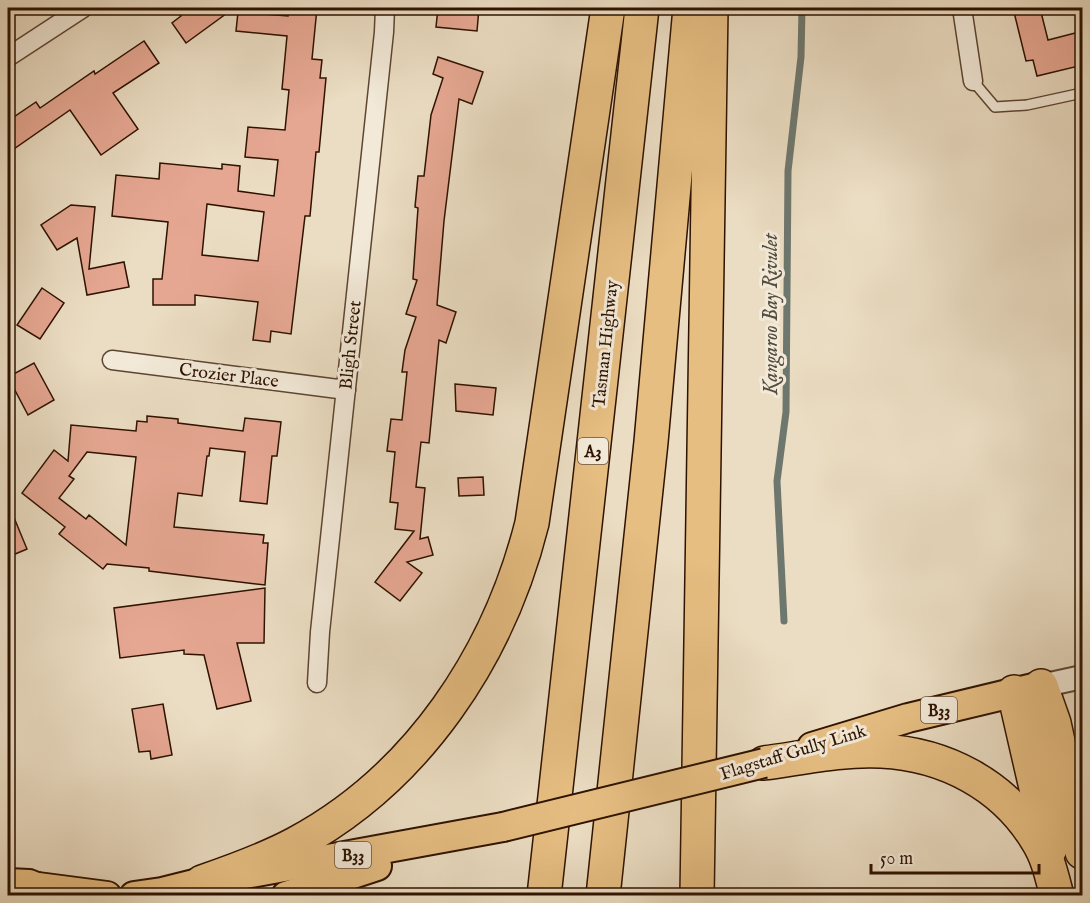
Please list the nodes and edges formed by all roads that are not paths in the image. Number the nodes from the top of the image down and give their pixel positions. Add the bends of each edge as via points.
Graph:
1 (83, 8) edge
2 (385, 8) edge
3 (608, 8) edge
4 (642, 8) edge
5 (690, 8) edge
6 (711, 8) edge
7 (962, 8) edge
8 (8, 57) edge
9 (973, 81) joint
10 (1083, 93) edge
11 (112, 360) dead end
12 (346, 390) junction
13 (1083, 677) edge
14 (317, 683) dead end
15 (1028, 689) junction
16 (1083, 735) edge
17 (764, 763) junction
18 (503, 827) junction
19 (1081, 845) edge
20 (202, 882) junction
21 (8, 883) edge
22 (47, 891) edge
23 (107, 896) edge
24 (134, 896) edge
25 (286, 896) edge
26 (544, 896) edge
27 (603, 896) edge
28 (697, 896) edge
29 (1058, 896) edge

1 - 8 street
2 - 12 street, Bligh Street
3 - 20 highway via 534,514 525,553 500,618 448,710 376,788 296,844
4 - 26 highway, Tasman Highway / A3
5 - 27 highway via 650,454
6 - 28 highway
7 - 9 street
9 - 10 lane via 995,107 1027,105
11 - 12 street, Crozier Place
12 - 14 street, Bligh Street
13 - 15 street, Flagstaff Gully Link
15 - 17 main road, Flagstaff Gully Link / B33 via 873,728
15 - 19 highway via 1054,723
15 - 29 highway
16 - 19 highway via 1075,771
17 - 18 main road, Flagstaff Gully Link / B33, bridge
17 - 29 highway via 880,751 927,757 953,767 980,780 1018,815 1038,840
18 - 20 main road, Flagstaff Gully Link / B33
18 - 25 main road, Flagstaff Gully Link / B33
20 - 24 main road, Flagstaff Gully Link / B33
21 - 22 main road via 29,884
22 - 23 main road

